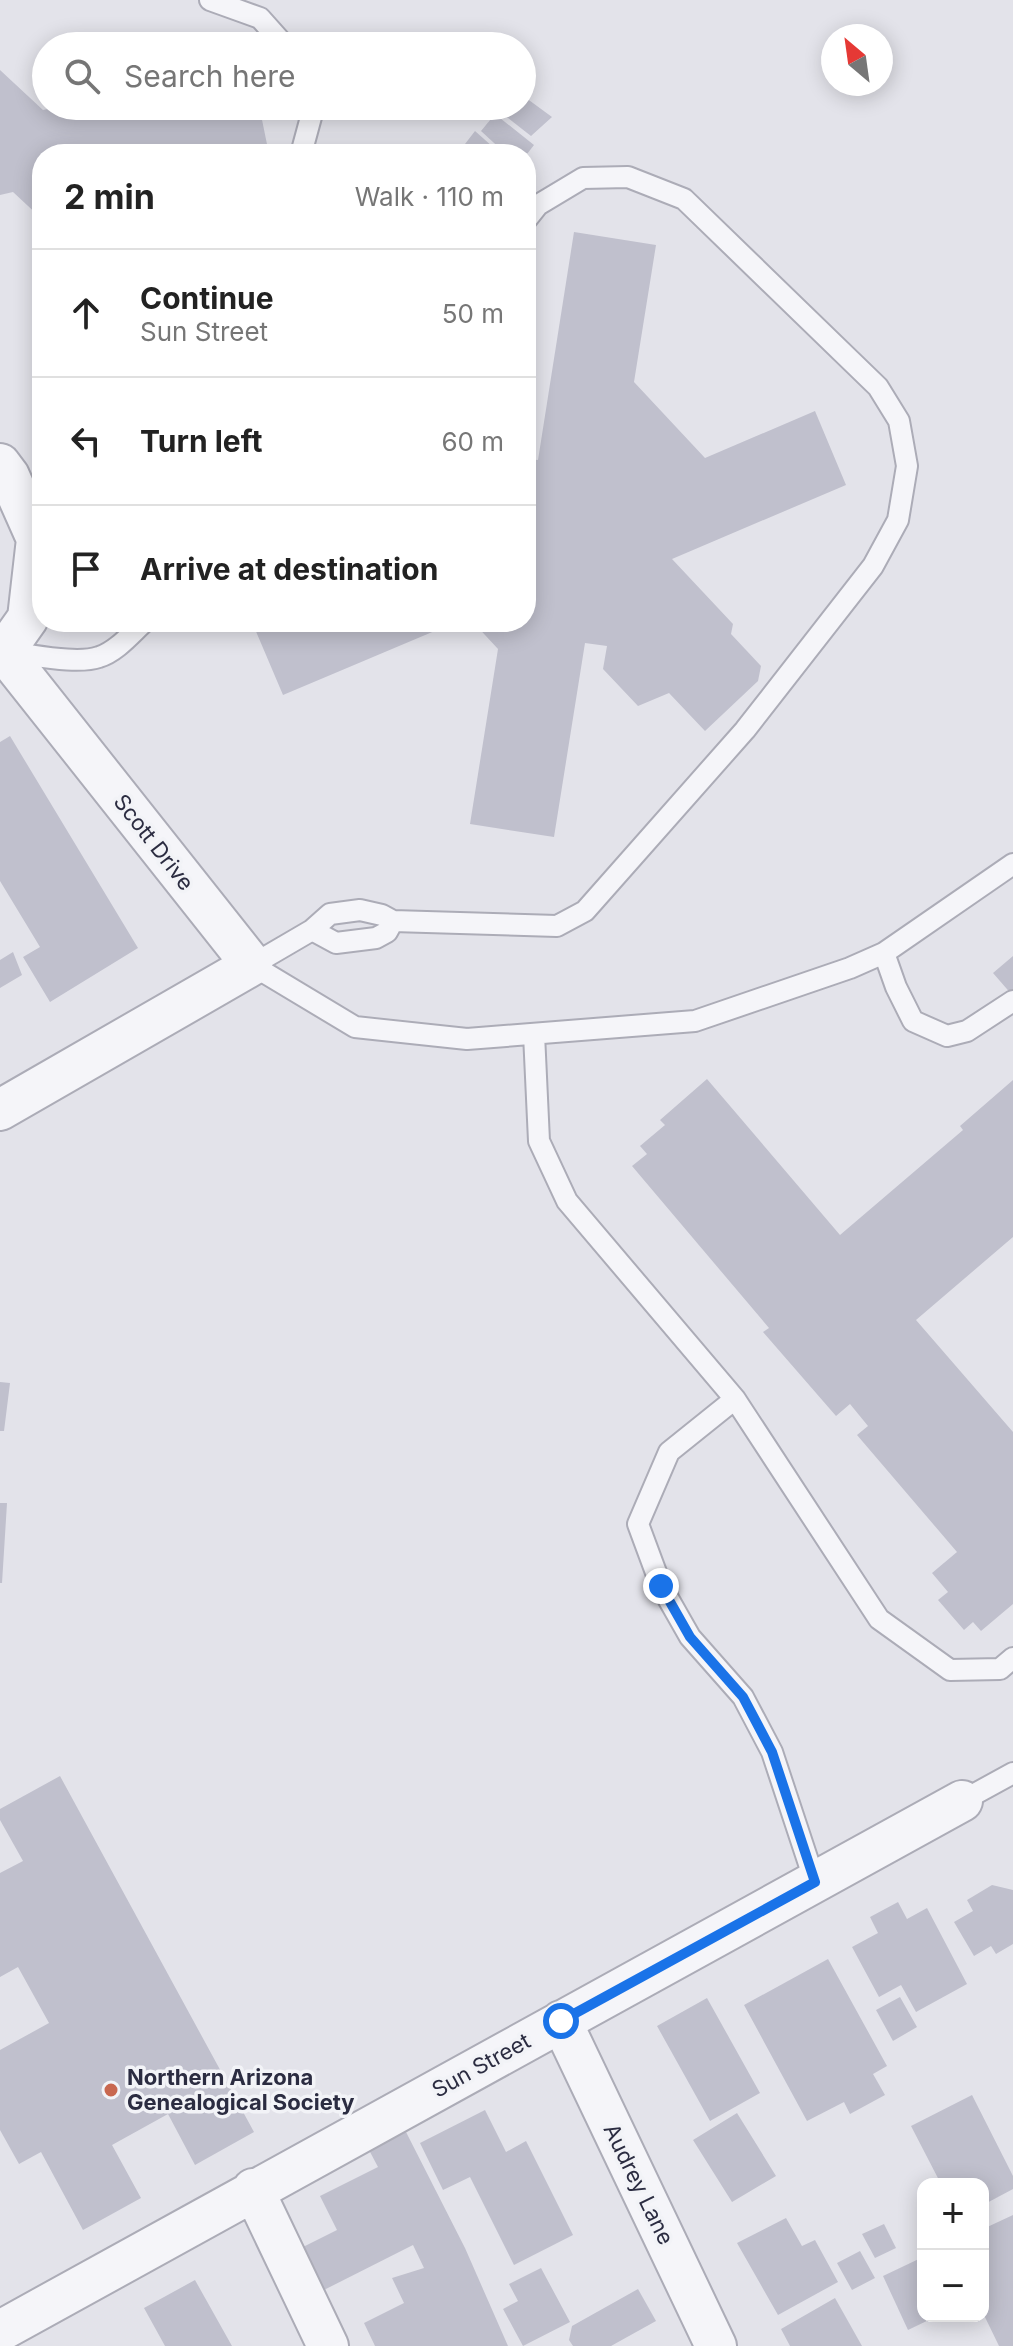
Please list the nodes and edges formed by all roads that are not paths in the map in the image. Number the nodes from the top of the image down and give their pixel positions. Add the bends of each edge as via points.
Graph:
1 (210, 0) edge
2 (272, 32) edge
3 (310, 120) edge
4 (304, 144) edge
5 (536, 208) edge
6 (0, 464) edge
7 (32, 521) edge
8 (32, 591) edge
9 (133, 632) edge
10 (2, 650) edge
11 (1013, 864) edge
12 (393, 921) junction
13 (312, 930) junction
14 (884, 953) junction
15 (252, 965) junction
16 (1013, 1001) edge
17 (534, 1034) junction
18 (0, 1110) edge
19 (735, 1399) junction
20 (1013, 1658) edge
21 (1013, 1773) edge
22 (962, 1801) joint
23 (815, 1882) junction
24 (561, 2021) junction
25 (253, 2189) junction
26 (0, 2331) edge
27 (328, 2346) edge
28 (716, 2346) edge

1 - 2 lane via 260,18
3 - 4 lane
5 - 12 lane via 583,178 628,177 684,199 878,387 899,421 907,466 898,520 873,566 745,730 585,911 557,926
6 - 7 street
8 - 10 street via 28,618
9 - 10 lane via 100,657
10 - 15 street, Scott Drive
11 - 14 lane
12 - 13 lane via 360,910 330,914
12 - 13 lane via 376,938 336,943
13 - 15 lane
14 - 16 lane via 913,1021 947,1036 967,1031
14 - 17 lane via 695,1021
15 - 17 lane via 355,1027 467,1039
15 - 18 street
17 - 19 lane via 539,1141 567,1201
19 - 20 lane via 879,1619 950,1670 1000,1669
19 - 23 lane via 669,1452 638,1524 661,1586 690,1637 743,1697 772,1752
21 - 22 lane
22 - 23 street, Sun Street
23 - 24 street, Sun Street
24 - 25 street, Sun Street
24 - 28 street, Audrey Lane
25 - 26 street, Sun Street
25 - 27 street

